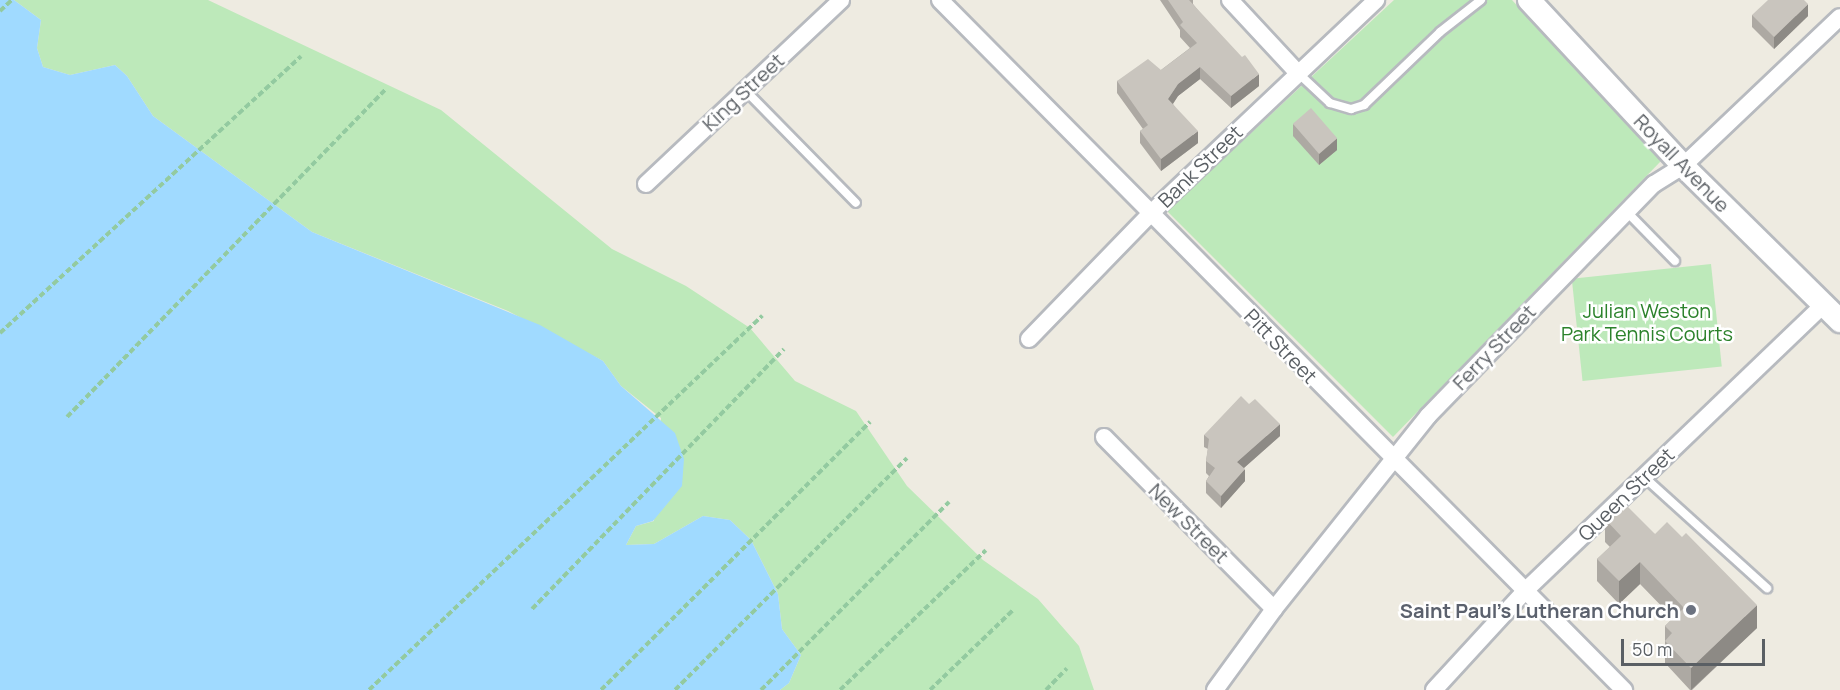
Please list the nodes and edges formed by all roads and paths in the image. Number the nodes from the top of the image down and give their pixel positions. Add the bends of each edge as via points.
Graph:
1 (12, 0) edge
2 (841, 0) edge
3 (940, 0) edge
4 (1230, 0) edge
5 (1377, 0) edge
6 (1481, 0) edge
7 (1529, 0) edge
8 (0, 11) edge
9 (1840, 17) edge
10 (301, 56) dead end
11 (1297, 72) junction
12 (387, 88) dead end
13 (745, 90) junction
14 (1683, 166) junction
15 (646, 184) dead end
16 (856, 203) dead end
17 (1626, 211) junction
18 (1151, 213) junction
19 (1675, 261) dead end
20 (1823, 305) junction
21 (762, 316) dead end
22 (1840, 321) edge
23 (0, 333) edge
24 (1029, 339) dead end
25 (784, 349) dead end
26 (67, 417) dead end
27 (870, 422) dead end
28 (1104, 437) dead end
29 (907, 458) dead end
30 (1392, 460) junction
31 (1644, 477) junction
32 (949, 502) dead end
33 (986, 550) dead end
34 (1767, 588) dead end
35 (1527, 589) junction
36 (532, 609) dead end
37 (1274, 609) junction
38 (1013, 610) dead end
39 (1067, 668) dead end
40 (369, 690) edge
41 (601, 690) edge
42 (675, 690) edge
43 (761, 690) edge
44 (840, 690) edge
45 (930, 690) edge
46 (1046, 690) edge
47 (1215, 690) edge
48 (1434, 690) edge
49 (1624, 690) edge

1 - 8 path
2 - 13 street, King Street
3 - 18 street, Pitt Street
4 - 11 street
5 - 11 street, Bank Street
6 - 11 lane via 1440,32 1364,105 1352,109 1330,102
7 - 14 street, Royall Avenue
9 - 14 street, Ferry Street
10 - 23 path
11 - 18 street, Bank Street
12 - 26 path
13 - 15 street, King Street
13 - 16 lane
14 - 17 street, Ferry Street via 1654,184
14 - 20 street, Royall Avenue
17 - 19 lane
17 - 30 street, Ferry Street via 1428,416
18 - 24 street, Bank Street
18 - 30 street, Pitt Street
20 - 22 street, Royall Avenue
20 - 31 street, Queen Street
21 - 40 path
25 - 36 path
27 - 41 path
28 - 37 street, New Street
29 - 42 path
30 - 35 street, Pitt Street
30 - 37 street, Ferry Street
31 - 34 lane
31 - 35 street, Queen Street
32 - 43 path
33 - 44 path
35 - 48 street, Queen Street
35 - 49 street, Pitt Street
37 - 47 street, Ferry Street
38 - 45 path
39 - 46 path

